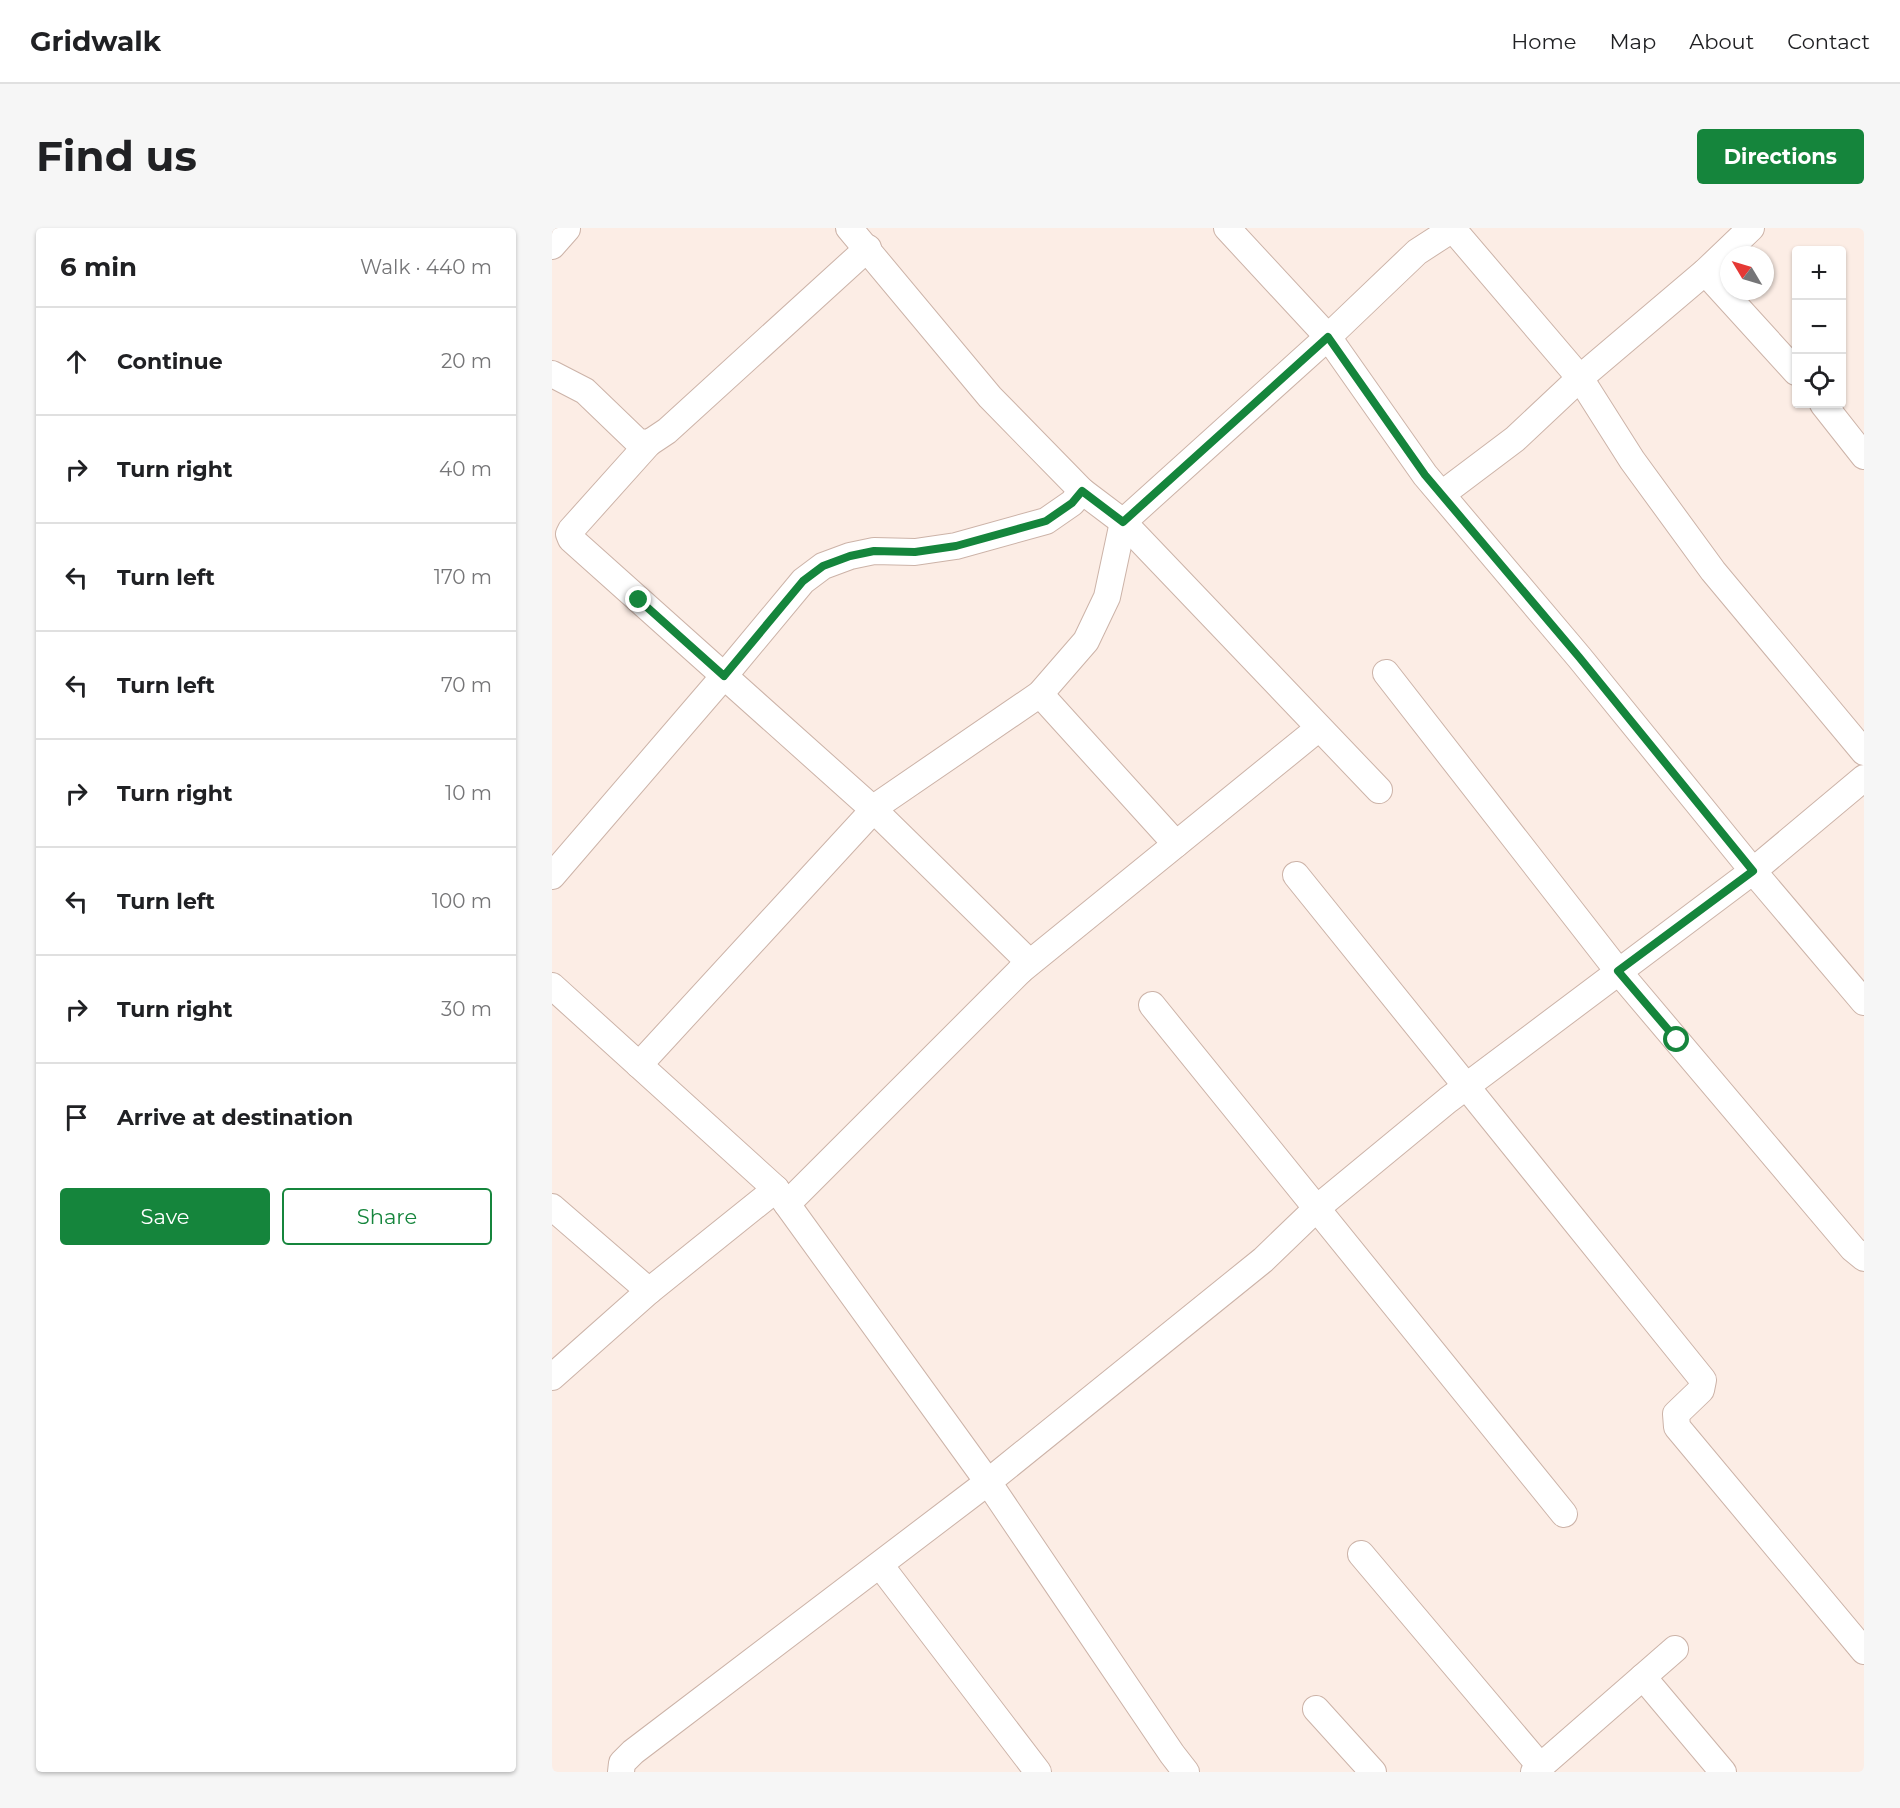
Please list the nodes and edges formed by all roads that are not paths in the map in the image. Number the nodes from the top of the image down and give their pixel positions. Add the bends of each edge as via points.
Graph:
1 (567, 228) edge
2 (849, 228) edge
3 (1227, 228) edge
4 (1453, 228) edge
5 (1751, 228) edge
6 (552, 246) edge
7 (868, 248) junction
8 (1705, 272) junction
9 (1328, 337) junction
10 (1792, 367) edge
11 (552, 374) edge
12 (1580, 378) junction
13 (1826, 408) edge
14 (649, 443) junction
15 (1864, 456) edge
16 (1082, 491) junction
17 (1442, 494) junction
18 (1123, 522) junction
19 (1386, 673) dead end
20 (724, 676) junction
21 (1040, 694) junction
22 (1319, 728) junction
23 (1864, 752) edge
24 (1864, 778) edge
25 (1379, 790) dead end
26 (874, 810) junction
27 (1176, 844) junction
28 (1753, 871) junction
29 (1296, 875) dead end
30 (552, 876) edge
31 (1020, 970) junction
32 (1618, 971) junction
33 (552, 986) edge
34 (1864, 1002) edge
35 (1152, 1005) dead end
36 (639, 1065) junction
37 (1467, 1086) junction
38 (781, 1196) junction
39 (552, 1207) edge
40 (1317, 1208) junction
41 (1864, 1258) edge
42 (649, 1291) junction
43 (552, 1377) edge
44 (988, 1482) junction
45 (1564, 1514) dead end
46 (1361, 1554) dead end
47 (880, 1565) junction
48 (1675, 1649) dead end
49 (1864, 1652) edge
50 (1643, 1677) junction
51 (1316, 1709) dead end
52 (1537, 1769) edge
53 (621, 1772) edge
54 (1038, 1772) edge
55 (1186, 1772) edge
56 (1373, 1772) edge
57 (1723, 1772) edge

1 - 6 street
2 - 7 street
3 - 9 street
4 - 9 street via 1417,252
4 - 12 street
5 - 8 street
7 - 14 street via 667,431
7 - 16 street via 990,397
8 - 10 street
8 - 12 street
9 - 17 street
9 - 18 street
11 - 14 street via 585,391 638,442
12 - 17 street via 1515,439
12 - 23 street via 1632,460 1713,571
13 - 15 street
14 - 20 street via 569,534
16 - 18 street
16 - 20 street via 1046,521 956,546 915,552 874,551 823,566 803,581
17 - 28 street
18 - 21 street via 1107,597 1086,641
18 - 22 street
19 - 32 street
20 - 26 street
20 - 30 street
21 - 26 street
21 - 27 street
22 - 25 street
22 - 27 street
24 - 28 street
26 - 31 street via 1022,953 1025,964
26 - 36 street
27 - 31 street
28 - 32 street
28 - 34 street
29 - 37 street
31 - 38 street
32 - 37 street
32 - 41 street
33 - 36 street
35 - 40 street
36 - 38 street
37 - 40 street
37 - 49 street via 1703,1380 1701,1390 1676,1414 1677,1427
38 - 42 street
38 - 44 street
39 - 42 street
40 - 44 street via 1263,1260
40 - 45 street
42 - 43 street
44 - 47 street
44 - 55 street
46 - 52 street
47 - 53 street via 633,1752 622,1763
47 - 54 street
48 - 50 street
50 - 52 street
50 - 57 street
51 - 56 street

